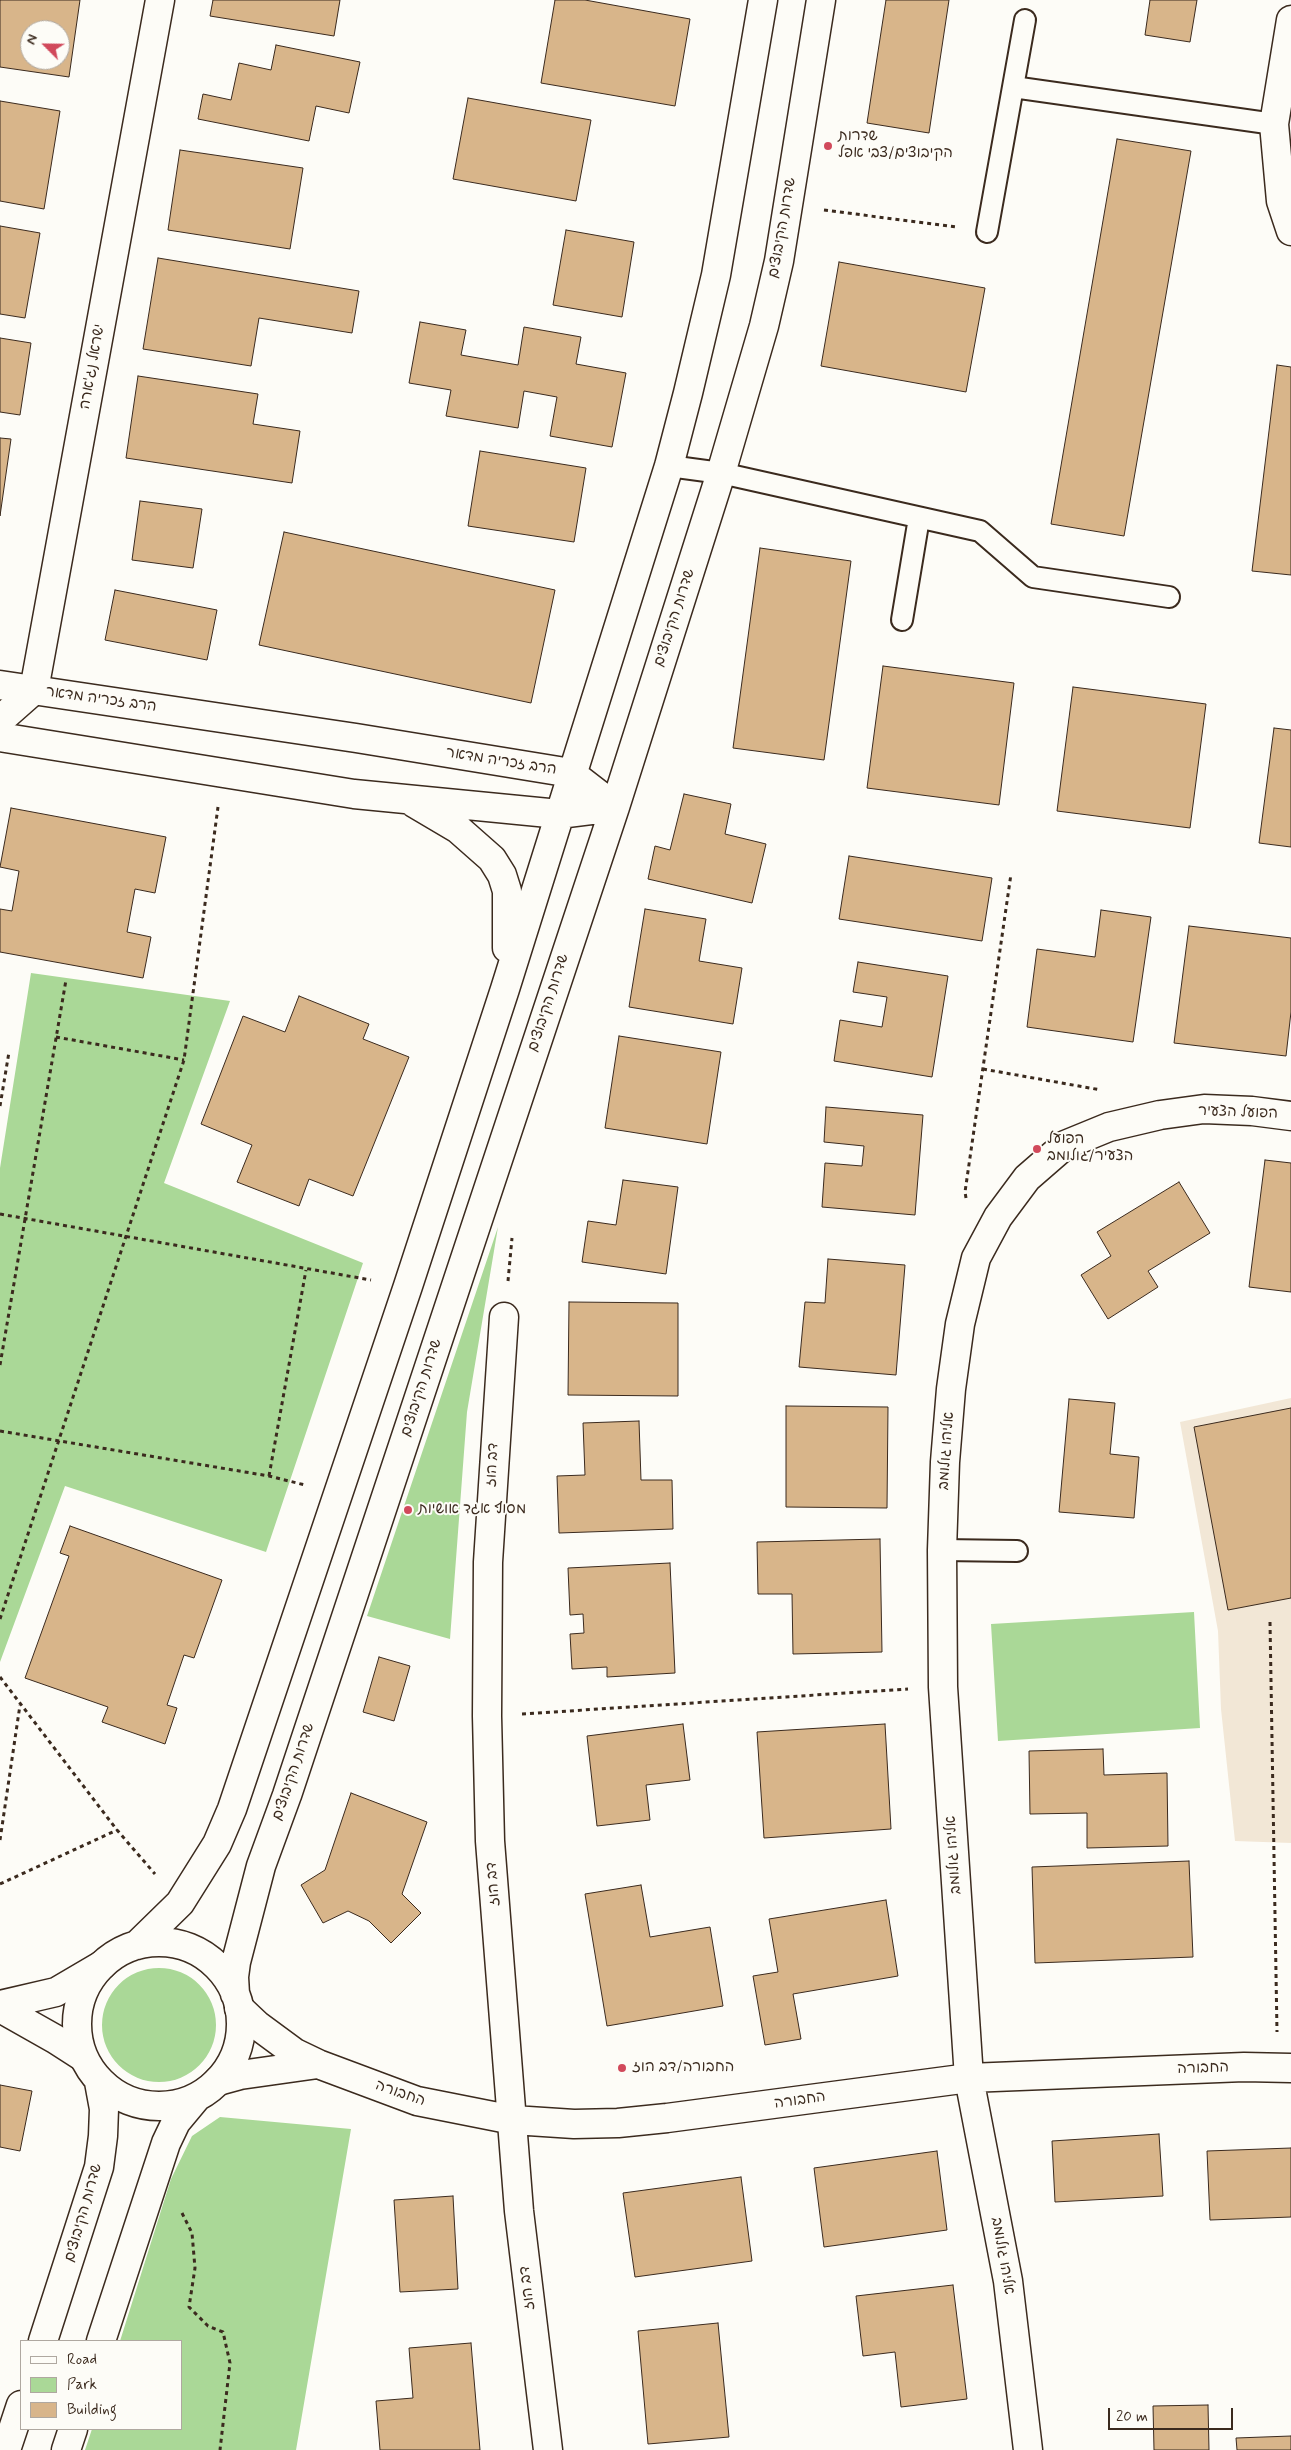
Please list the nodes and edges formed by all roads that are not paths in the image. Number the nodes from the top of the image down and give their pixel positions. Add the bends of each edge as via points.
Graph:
1 (160, 0) edge
2 (763, 0) edge
3 (821, 0) edge
4 (1025, 20) dead end
5 (1291, 20) edge
6 (1013, 87) junction
7 (1274, 124) junction
8 (986, 232) road end
9 (1291, 232) edge
10 (669, 466) junction
11 (721, 473) junction
12 (919, 518) junction
13 (1169, 597) dead end
14 (902, 620) dead end
15 (0, 685) edge
16 (34, 690) junction
17 (0, 720) edge
18 (0, 737) edge
19 (571, 773) junction
20 (407, 798) junction
21 (615, 807) junction
22 (558, 814) junction
23 (505, 989) junction
24 (1291, 1116) edge
25 (976, 1258) joint
26 (504, 1317) dead end
27 (942, 1550) junction
28 (1017, 1551) dead end
29 (137, 1945) junction
30 (102, 1965) junction
31 (237, 2001) junction
32 (0, 2007) edge
33 (83, 2057) junction
34 (318, 2064) junction
35 (1284, 2068) edge
36 (969, 2078) junction
37 (218, 2080) junction
38 (99, 2082) junction
39 (196, 2098) junction
40 (513, 2120) junction
41 (43, 2340) edge
42 (101, 2340) edge
43 (20, 2408) edge
44 (73, 2430) edge
45 (6, 2450) edge
46 (66, 2450) edge
47 (548, 2450) edge
48 (1028, 2450) edge

1 - 16 street, ישראל נג'ארה
2 - 10 street via 716,275
3 - 11 street, שדרות הקיבוצים via 779,261 764,326
4 - 6 lane
5 - 7 street
6 - 7 lane
6 - 8 lane
7 - 9 street via 1281,201
10 - 11 lane
10 - 19 street
11 - 12 lane
11 - 21 street, שדרות הקיבוצים
12 - 13 lane via 980,531 1033,577
12 - 14 lane
15 - 16 street, הרב זכריה מדאר
16 - 17 street
16 - 19 street, הרב זכריה מדאר
18 - 20 street via 354,794
19 - 21 street, הרב זכריה מדאר
19 - 22 street
20 - 22 street
20 - 23 street via 479,846 502,875 507,891 509,921
21 - 22 street
21 - 31 street, שדרות הקיבוצים via 261,1866 236,1962
22 - 23 street
23 - 29 street via 232,1809 216,1844 180,1903
24 - 25 street, הפועל הצעיר via 1204,1109 1109,1127 1065,1145 1027,1178 998,1217
25 - 27 street, אליהו גולומב via 960,1324 951,1389
26 - 40 street, דב הוז via 488,1562 486,1716 490,1841
27 - 28 lane
27 - 36 street, אליהו גולומב via 943,1687
29 - 30 street
29 - 31 street via 178,1944 198,1952 215,1965
30 - 32 street via 56,1992
30 - 33 street via 86,1985 78,2008 77,2033
31 - 34 street, החבורה via 257,2025
31 - 37 street via 240,2034 233,2059
32 - 33 street
33 - 38 street
34 - 37 street, החבורה
34 - 40 street, החבורה via 417,2101
35 - 36 street, החבורה
36 - 40 street, החבורה via 618,2123
36 - 48 street, אליהו גולומב via 1008,2281
37 - 39 street
38 - 39 street via 121,2097 145,2106 171,2106
38 - 41 street, שדרות הקיבוצים via 104,2109 99,2167
39 - 42 street via 176,2122 166,2143
40 - 47 street, דב הוז via 519,2211
43 - 45 street
44 - 46 street

